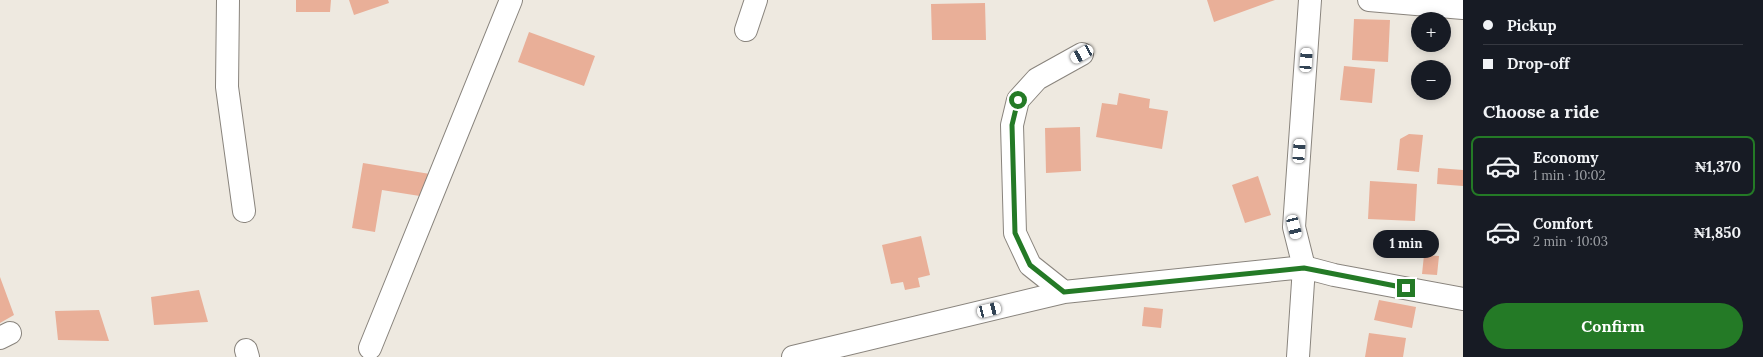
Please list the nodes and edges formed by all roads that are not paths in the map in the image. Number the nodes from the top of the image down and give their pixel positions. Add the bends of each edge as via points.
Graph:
1 (228, 0) edge
2 (512, 0) edge
3 (756, 0) edge
4 (1310, 0) edge
5 (1369, 0) edge
6 (1463, 8) edge
7 (746, 30) dead end
8 (1082, 54) dead end
9 (244, 211) dead end
10 (1304, 268) junction
11 (1064, 292) junction
12 (1463, 299) edge
13 (370, 348) dead end
14 (793, 357) edge
15 (1298, 357) edge

1 - 9 street via 226,87
2 - 13 street
3 - 7 street
4 - 10 street via 1294,227
5 - 6 street
8 - 11 street via 1037,79 1018,100 1012,125 1015,233 1030,265
10 - 11 street
10 - 12 street
10 - 15 street
11 - 14 street

